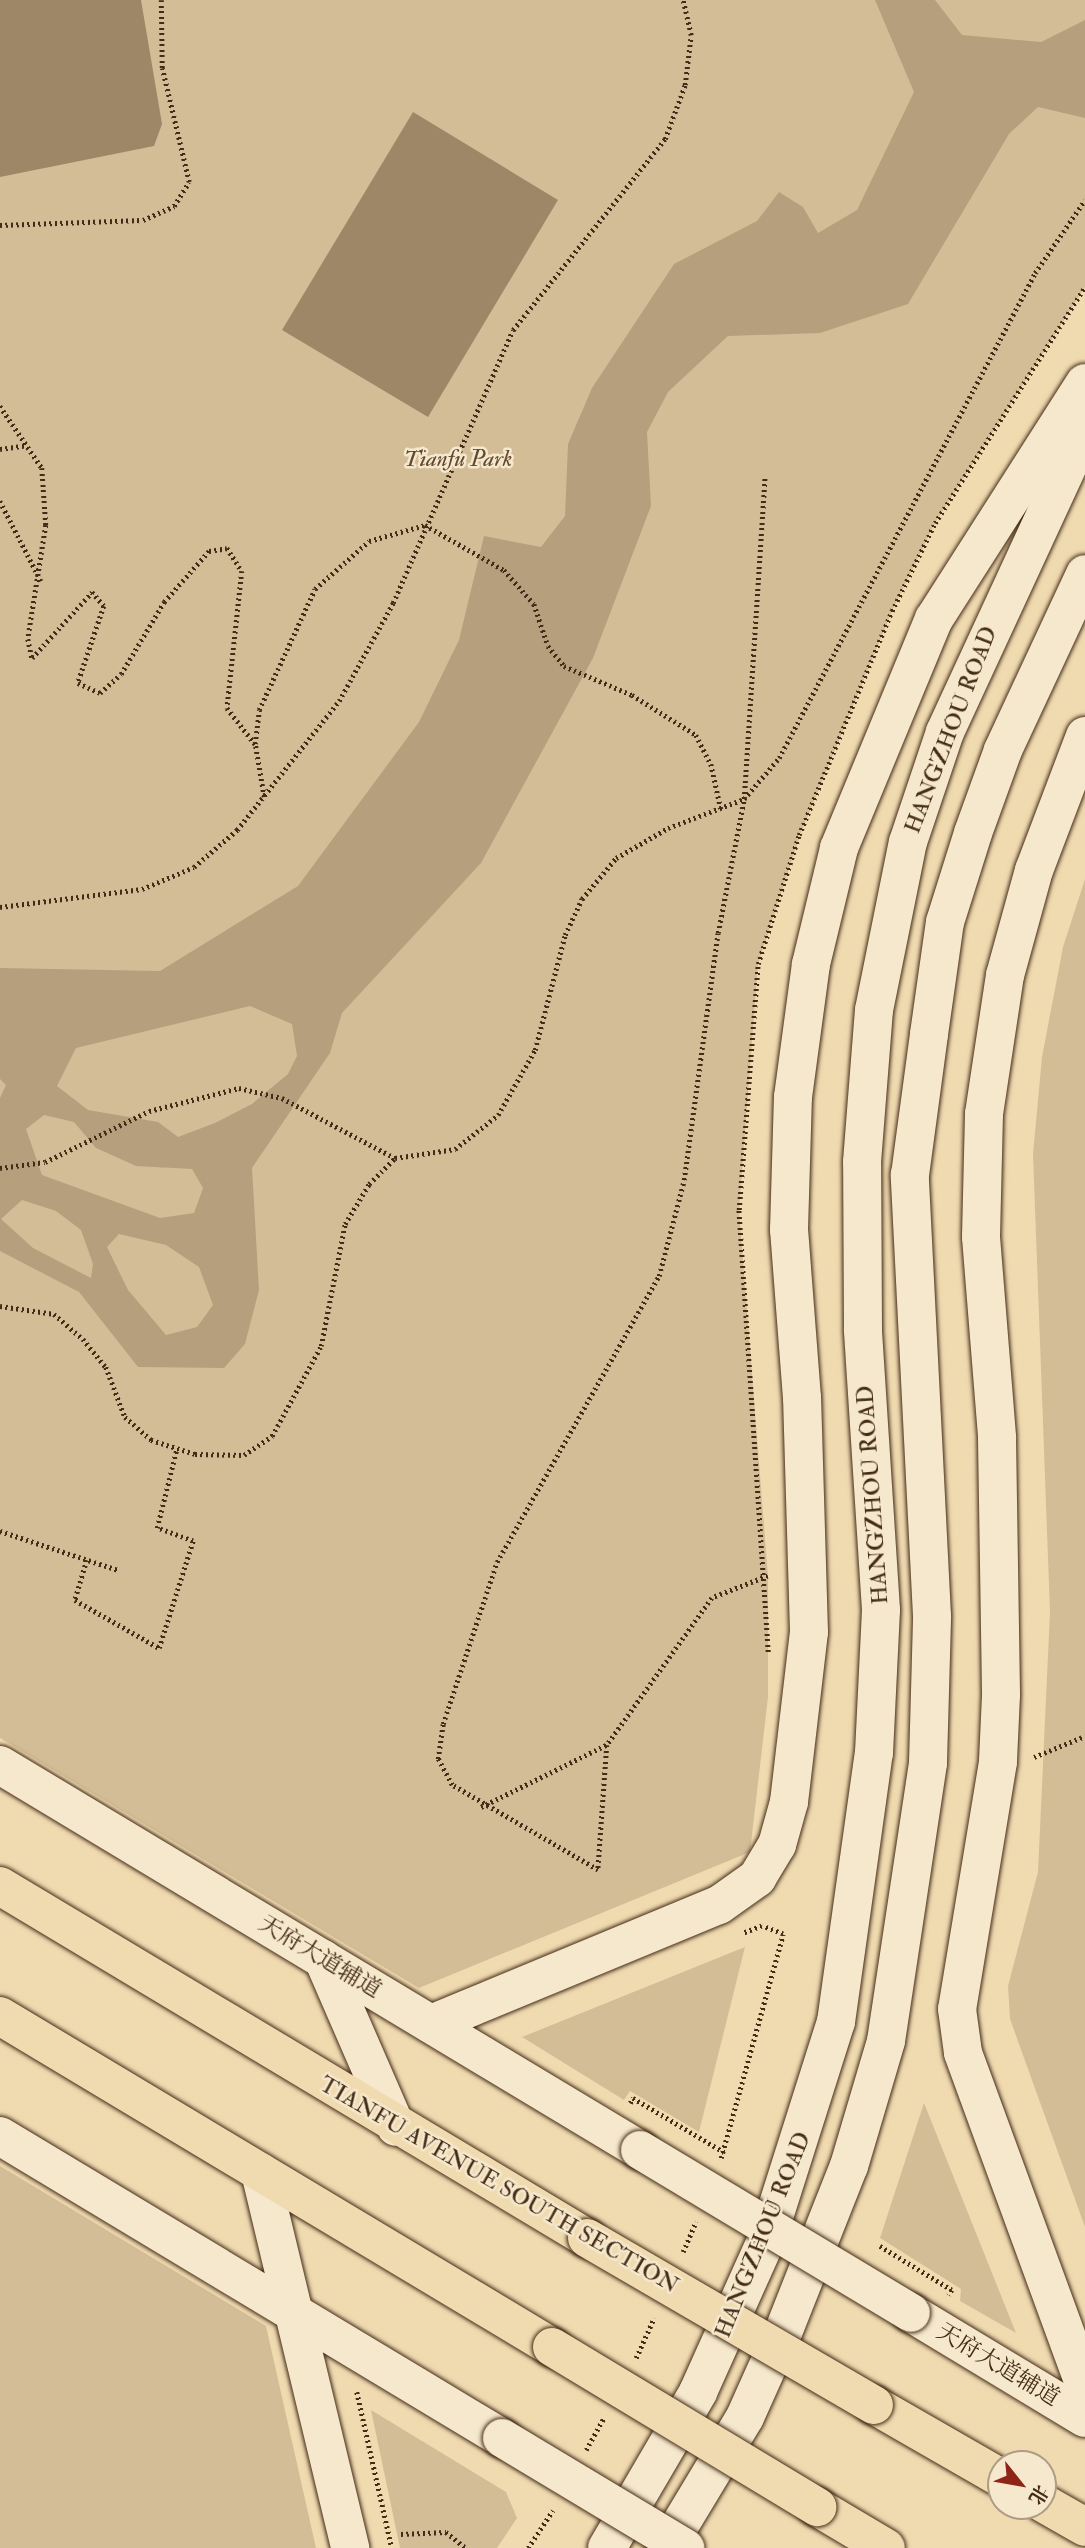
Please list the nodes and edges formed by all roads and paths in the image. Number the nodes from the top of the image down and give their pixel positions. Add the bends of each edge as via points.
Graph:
1 (161, 0) edge
2 (683, 0) edge
3 (1085, 200) edge
4 (0, 225) edge
5 (1085, 287) edge
6 (1085, 383) edge
7 (0, 406) edge
8 (1085, 429) edge
9 (27, 445) junction
10 (0, 449) edge
11 (765, 477) dead end
12 (0, 501) edge
13 (425, 525) junction
14 (1085, 574) edge
15 (41, 581) junction
16 (1085, 736) edge
17 (255, 744) junction
18 (264, 798) junction
19 (744, 799) junction
20 (721, 808) junction
21 (0, 906) edge
22 (395, 1158) junction
23 (0, 1168) edge
24 (0, 1306) edge
25 (177, 1448) junction
26 (0, 1531) edge
27 (87, 1560) junction
28 (118, 1570) dead end
29 (768, 1576) junction
30 (768, 1657) dead end
31 (1085, 1736) edge
32 (607, 1745) junction
33 (998, 1762) junction
34 (0, 1765) edge
35 (481, 1807) junction
36 (0, 1886) edge
37 (323, 1959) junction
38 (0, 2016) edge
39 (431, 2024) junction
40 (633, 2098) dead end
41 (396, 2127) junction
42 (0, 2136) edge
43 (724, 2151) dead end
44 (260, 2172) junction
45 (880, 2246) dead end
46 (952, 2290) dead end
47 (295, 2313) junction
48 (355, 2380) dead end
49 (1085, 2386) edge
50 (1085, 2418) edge
51 (987, 2471) edge
52 (1057, 2510) edge
53 (1085, 2527) edge
54 (401, 2534) dead end
55 (350, 2548) edge
56 (392, 2548) edge
57 (466, 2548) edge
58 (607, 2548) edge
59 (666, 2548) edge
60 (685, 2548) edge
61 (886, 2548) edge

1 - 4 path via 162,68 189,182 174,206 142,220
2 - 13 path via 691,35 685,85 664,139 513,330
3 - 19 path via 1035,273 779,758
5 - 29 path via 935,523 892,611 800,835 758,964 739,1210
6 - 39 main road via 934,619 839,848 811,964 793,1097 789,1230 802,1398 809,1632 789,1802 778,1845 757,1878 719,1905
7 - 9 path
8 - 58 main road, HANGZHOU ROAD via 945,732 908,842 874,1010 862,1162 863,1317 881,1610 874,1753 836,2022 768,2236 698,2392
9 - 10 path
9 - 15 path via 42,468
11 - 19 path
12 - 15 path
13 - 17 path via 369,541 316,589 269,684
13 - 18 path via 393,603 339,701
13 - 20 path via 504,569 534,604 548,646 564,666 632,695 696,735 712,764
14 - 59 main road via 1003,750 973,833 945,922 929,1034 910,1175 932,1616 928,1763 886,2041 820,2248 745,2417
15 - 17 path via 27,639 32,659 92,592 104,606 78,683 100,693 121,674 164,602 209,551 227,548 242,571 227,708
16 - 33 main road via 1034,870 1009,962 985,1114 981,1237 1002,1609
17 - 18 path
18 - 21 path via 194,867 142,889
19 - 20 path
19 - 35 path via 718,933 684,1180 659,1276 497,1562 443,1724 438,1759 452,1785
20 - 22 path via 668,828 616,858 582,899 565,935 535,1050 498,1115 455,1149
22 - 23 path via 282,1098 239,1088 149,1111 45,1161
22 - 25 path via 369,1184 345,1224 321,1346 272,1436 244,1454
24 - 25 path via 54,1314 106,1367 125,1417 151,1440
25 - 27 path via 158,1528 193,1541 159,1648 75,1600
26 - 27 path
27 - 28 path
29 - 30 path
29 - 32 path via 712,1598
31 - 33 path via 1043,1756
32 - 35 path
32 - 35 path via 598,1870 536,1830
33 - 49 main road via 957,2009 962,2053
34 - 37 main road, 天府大道辅道
36 - 41 highway, TIANFU AVENUE SOUTH SECTION
37 - 39 main road, 天府大道辅道
37 - 41 main road
38 - 44 highway
39 - 50 main road, 天府大道辅道, bridge
40 - 43 path
41 - 51 highway, TIANFU AVENUE SOUTH SECTION, bridge
42 - 47 main road
44 - 47 main road
44 - 61 highway, bridge
45 - 46 path
47 - 55 main road
47 - 60 main road, bridge
48 - 56 path
52 - 53 highway
54 - 57 path via 446,2532

